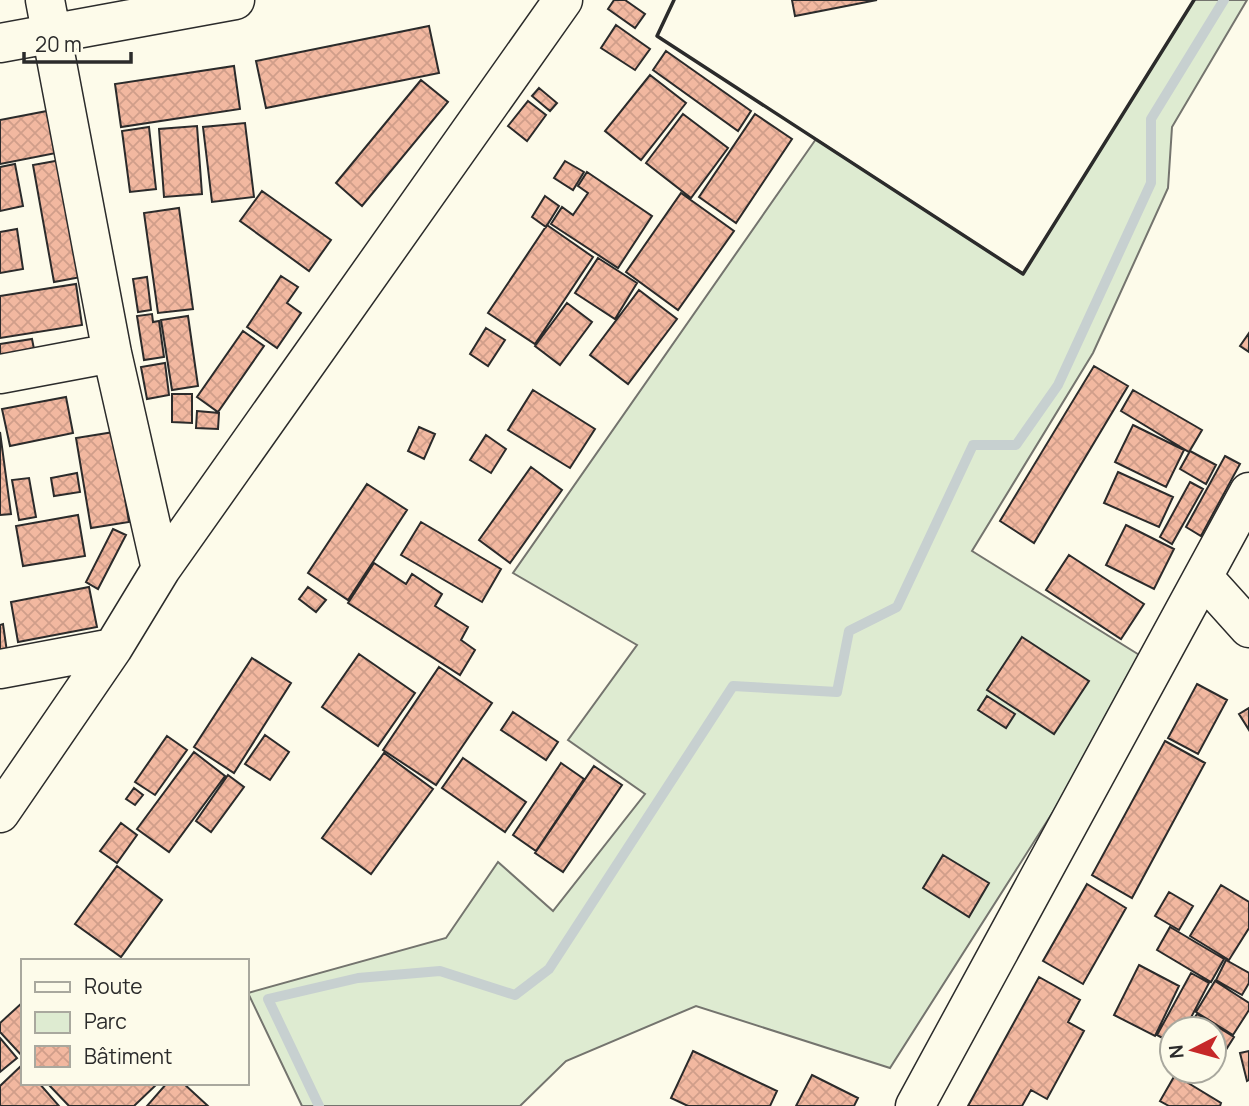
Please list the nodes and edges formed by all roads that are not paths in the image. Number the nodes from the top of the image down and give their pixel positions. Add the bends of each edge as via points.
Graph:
1 (234, 0) edge
2 (563, 0) edge
3 (48, 17) edge
4 (0, 43) edge
5 (112, 353) junction
6 (0, 374) edge
7 (1249, 492) edge
8 (161, 569) junction
9 (1203, 578) junction
10 (1249, 628) edge
11 (113, 648) junction
12 (0, 669) edge
13 (0, 813) edge
14 (915, 1106) edge

1 - 3 street
2 - 8 street
3 - 4 street
3 - 5 street
5 - 6 street
5 - 8 street
7 - 9 street
8 - 11 street
9 - 10 street
9 - 14 street
11 - 12 street
11 - 13 street

